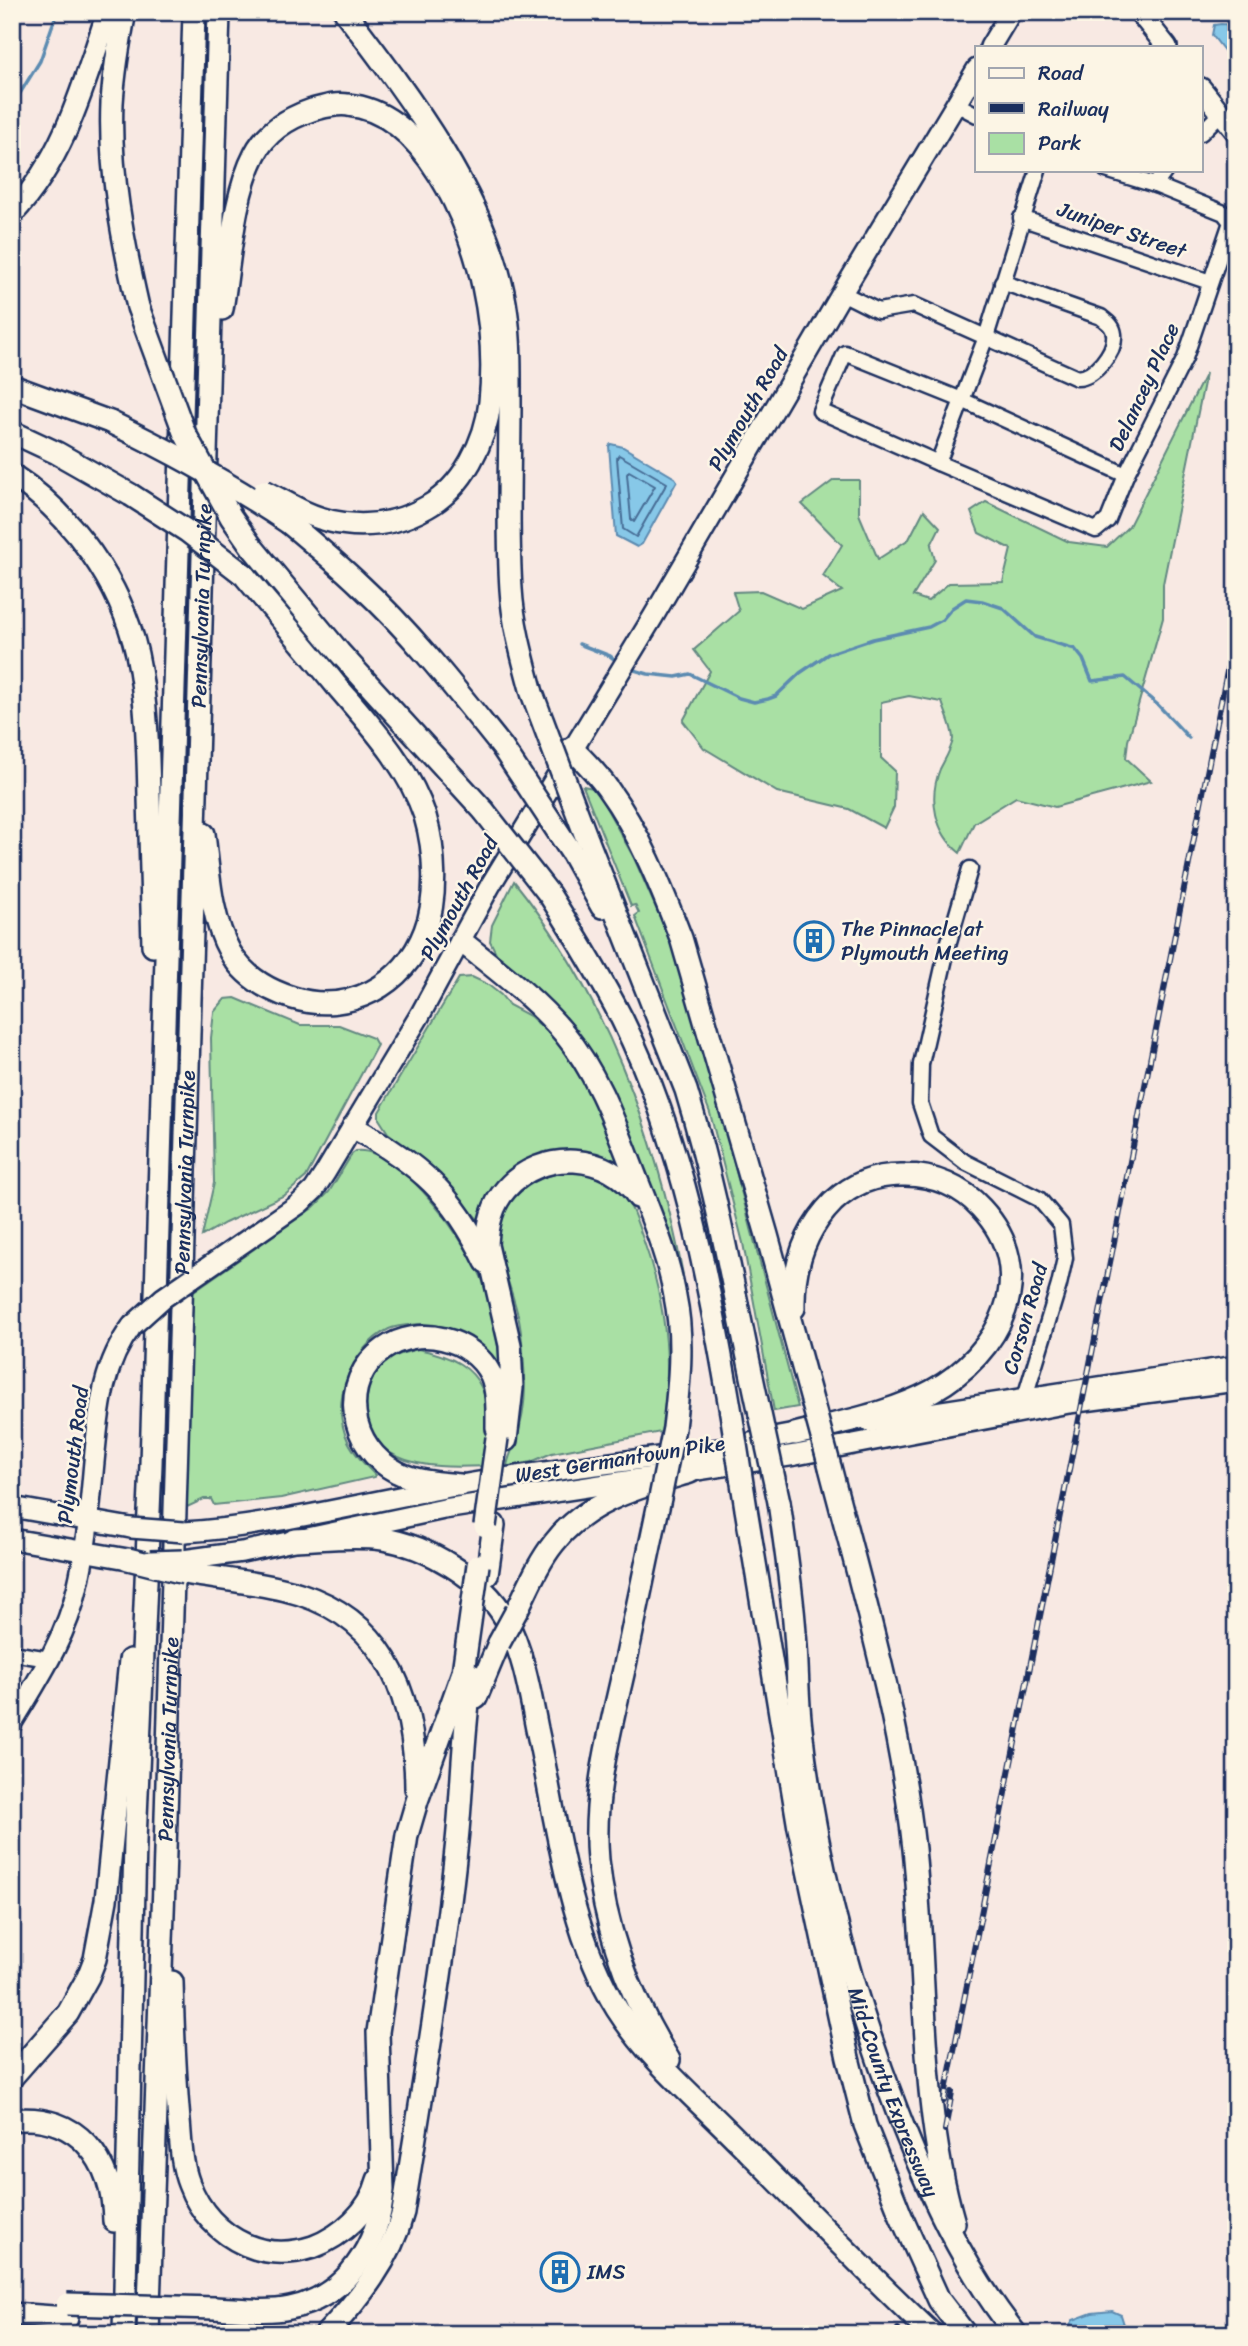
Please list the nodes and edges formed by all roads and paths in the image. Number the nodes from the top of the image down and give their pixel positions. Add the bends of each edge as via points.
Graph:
1 (108, 12) edge
2 (125, 12) edge
3 (194, 12) edge
4 (219, 12) edge
5 (345, 12) edge
6 (1011, 12) edge
7 (1139, 12) edge
8 (990, 46) edge
9 (1166, 46) edge
10 (975, 72) edge
11 (1202, 89) edge
12 (956, 104) junction
13 (1221, 113) junction
14 (975, 114) edge
15 (1202, 132) edge
16 (1236, 132) edge
17 (1037, 172) edge
18 (1113, 172) edge
19 (1165, 172) edge
20 (1155, 185) junction
21 (12, 214) edge
22 (1021, 218) junction
23 (1002, 282) junction
24 (1210, 282) junction
25 (842, 293) junction
26 (986, 337) junction
27 (12, 386) edge
28 (209, 394) junction
29 (962, 400) junction
30 (12, 432) edge
31 (938, 463) junction
32 (12, 475) edge
33 (1126, 475) junction
34 (292, 515) junction
35 (244, 575) junction
36 (339, 652) junction
37 (572, 748) junction
38 (195, 762) junction
39 (580, 846) junction
40 (970, 869) dead end
41 (461, 941) junction
42 (162, 1091) junction
43 (354, 1127) junction
44 (658, 1234) junction
45 (493, 1276) junction
46 (799, 1355) junction
47 (1236, 1366) edge
48 (1236, 1381) edge
49 (1025, 1397) junction
50 (795, 1434) junction
51 (502, 1439) junction
52 (151, 1464) junction
53 (690, 1472) junction
54 (460, 1485) junction
55 (12, 1507) edge
56 (89, 1519) junction
57 (12, 1539) edge
58 (295, 1540) junction
59 (84, 1551) junction
60 (128, 1559) joint
61 (183, 1567) junction
62 (477, 1611) junction
63 (12, 1653) edge
64 (49, 1659) junction
65 (12, 1723) edge
66 (463, 1766) junction
67 (416, 1801) junction
68 (808, 1828) junction
69 (164, 1885) junction
70 (12, 2077) edge
71 (704, 2108) junction
72 (12, 2120) edge
73 (381, 2147) junction
74 (387, 2255) junction
75 (966, 2263) junction
76 (12, 2301) edge
77 (67, 2311) junction
78 (12, 2314) edge
79 (214, 2315) junction
80 (123, 2334) edge
81 (148, 2334) edge
82 (326, 2334) edge
83 (932, 2334) edge
84 (965, 2334) edge
85 (1016, 2334) edge

1 - 21 highway via 63,139 41,178
2 - 36 highway, bridge via 112,103 113,160 123,243 138,307 184,432 231,517
3 - 42 highway, Pennsylvania Turnpike
4 - 28 highway, Pennsylvania Turnpike
5 - 39 highway, bridge via 467,193 503,292 510,344 511,591 532,693
6 - 8 main road
7 - 9 main road
10 - 12 main road, Plymouth Road
11 - 13 main road
12 - 14 street
12 - 25 main road, Plymouth Road
13 - 15 street
13 - 16 main road
17 - 22 street
18 - 20 street, Delancey Place
19 - 20 street
20 - 24 street, Delancey Place via 1224,213 1231,222
22 - 23 street
22 - 24 street, Juniper Street
23 - 26 street
23 - 26 street via 1101,317 1110,324 1113,342 1097,371 1077,378
24 - 33 street, Delancey Place via 1185,358
25 - 26 street via 878,311 914,305
25 - 37 main road, Plymouth Road
26 - 29 street
27 - 34 highway, bridge via 197,454
28 - 34 highway via 240,197 263,141 288,120 335,104 362,107 388,120 418,145 443,181 475,255 492,366 484,430 454,485 421,511 390,522 351,525
28 - 38 highway, Pennsylvania Turnpike
29 - 31 street
29 - 31 street, Delancey Place via 845,353 820,411
29 - 33 street
30 - 35 highway, bridge via 131,495
31 - 33 street, Delancey Place via 1096,530 1108,520
32 - 42 highway via 48,502 90,552 116,598 136,653 148,756 152,1011
34 - 39 highway, bridge via 444,675
35 - 36 highway
35 - 38 highway via 381,738 425,817 431,850 431,906 415,952 396,975 363,996 338,1004 314,1004 285,996 246,973 215,915
36 - 68 highway, bridge via 484,811 549,894 623,1020 653,1090 671,1140 710,1293 746,1509
37 - 41 main road, Plymouth Road
37 - 46 highway via 608,789 640,844 681,938
38 - 69 highway, Pennsylvania Turnpike
39 - 68 highway, bridge via 647,989 686,1090 713,1184 779,1502 793,1604
40 - 49 street, Corson Road via 921,1063 920,1103 931,1136 965,1162 1040,1199 1061,1225 1065,1258
41 - 43 main road, Plymouth Road
41 - 44 highway via 539,1006 584,1060
42 - 52 highway, Pennsylvania Turnpike
43 - 45 highway via 435,1183 471,1233
43 - 56 main road, Plymouth Road, bridge via 306,1197 163,1298 132,1326 114,1354 103,1386
44 - 45 highway via 633,1190 619,1176 578,1161 544,1164 514,1181 494,1208 487,1245
44 - 71 highway, bridge via 676,1297 680,1369 674,1428 610,1732 599,1803 598,1858 614,1941 634,1993 659,2044
45 - 51 highway via 510,1345 512,1388
46 - 50 highway via 793,1306 800,1256 823,1213 853,1186 897,1174 934,1179 968,1196 992,1220 1008,1258 1010,1276 1002,1318 981,1354 950,1381 914,1400
46 - 75 highway, bridge via 900,1746 918,1885 935,2125
47 - 49 main road, West Germantown Pike
48 - 53 main road, West Germantown Pike via 1069,1404
49 - 50 main road, West Germantown Pike
50 - 54 main road, West Germantown Pike
51 - 54 highway via 492,1377 464,1346 432,1336 415,1337 384,1348 369,1361 360,1375 354,1409 356,1424 371,1452 412,1478
51 - 62 highway, bridge
52 - 70 highway via 100,1940 79,1996
52 - 80 highway, Pennsylvania Turnpike via 135,1841
53 - 58 main road, West Germantown Pike via 444,1509
53 - 66 highway, bridge via 624,1492 583,1516 554,1543 499,1643 476,1696
54 - 56 main road, West Germantown Pike, bridge via 231,1529 184,1532
55 - 56 main road, West Germantown Pike
56 - 59 main road, Plymouth Road
57 - 59 main road
58 - 61 main road, West Germantown Pike
58 - 71 highway via 372,1538 404,1545 439,1559 472,1580 504,1617 529,1688 583,1933 617,2007 638,2039
59 - 60 main road
59 - 64 main road, Plymouth Road via 74,1603
60 - 61 highway, bridge
61 - 67 highway via 297,1593 337,1611 375,1642 390,1662 405,1701 416,1751
62 - 66 highway
62 - 67 highway via 463,1672
63 - 64 street
64 - 65 main road, Plymouth Road
66 - 74 highway via 430,2041 403,2212
67 - 73 highway via 378,2032
68 - 75 highway, Mid-County Expressway via 881,2070 934,2203
68 - 84 highway, Mid-County Expressway via 848,2058 865,2125 939,2300
69 - 73 highway via 172,1898 182,2152 187,2181 203,2211 228,2235 257,2249 279,2252 315,2246 339,2234 365,2207 377,2185
69 - 81 highway, Pennsylvania Turnpike
71 - 83 highway
72 - 80 highway via 37,2119 65,2128 91,2149 104,2168 114,2203 114,2263
73 - 79 highway via 380,2214 367,2249 348,2276 321,2297 293,2308
74 - 79 highway via 352,2291 306,2316 273,2322
74 - 82 highway via 360,2296
75 - 85 highway, Mid-County Expressway
76 - 77 highway
77 - 78 highway
77 - 79 highway

